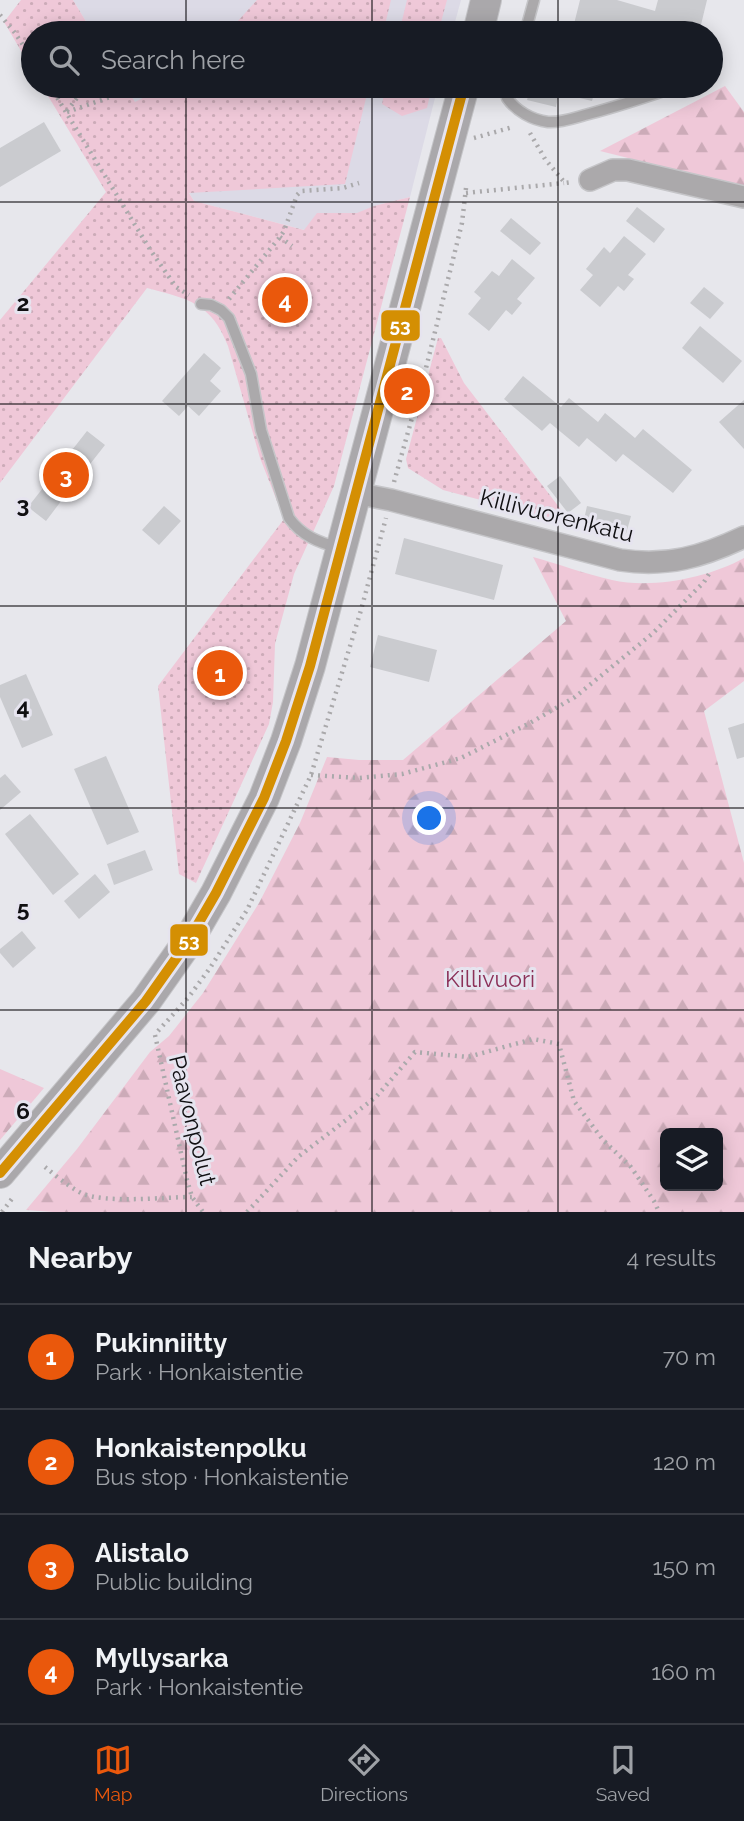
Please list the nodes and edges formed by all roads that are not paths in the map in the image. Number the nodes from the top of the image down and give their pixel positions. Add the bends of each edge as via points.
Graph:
1 (486, 0) edge
2 (534, 0) edge
3 (481, 21) edge
4 (528, 21) edge
5 (461, 98) edge
6 (507, 98) edge
7 (642, 98) edge
8 (590, 180) road end
9 (744, 197) edge
10 (201, 304) road end
11 (355, 493) junction
12 (744, 537) edge
13 (342, 549) junction
14 (0, 1173) edge

1 - 3 street
2 - 4 lane
5 - 11 street
6 - 7 lane via 525,115 548,122
8 - 9 street via 613,170 628,170
10 - 13 lane via 211,305 229,318 251,374 261,430 289,518 297,530
11 - 12 street, Killivuorenkatu via 644,563 693,556
11 - 13 street
13 - 14 street via 286,741 264,798 216,893 146,1001

